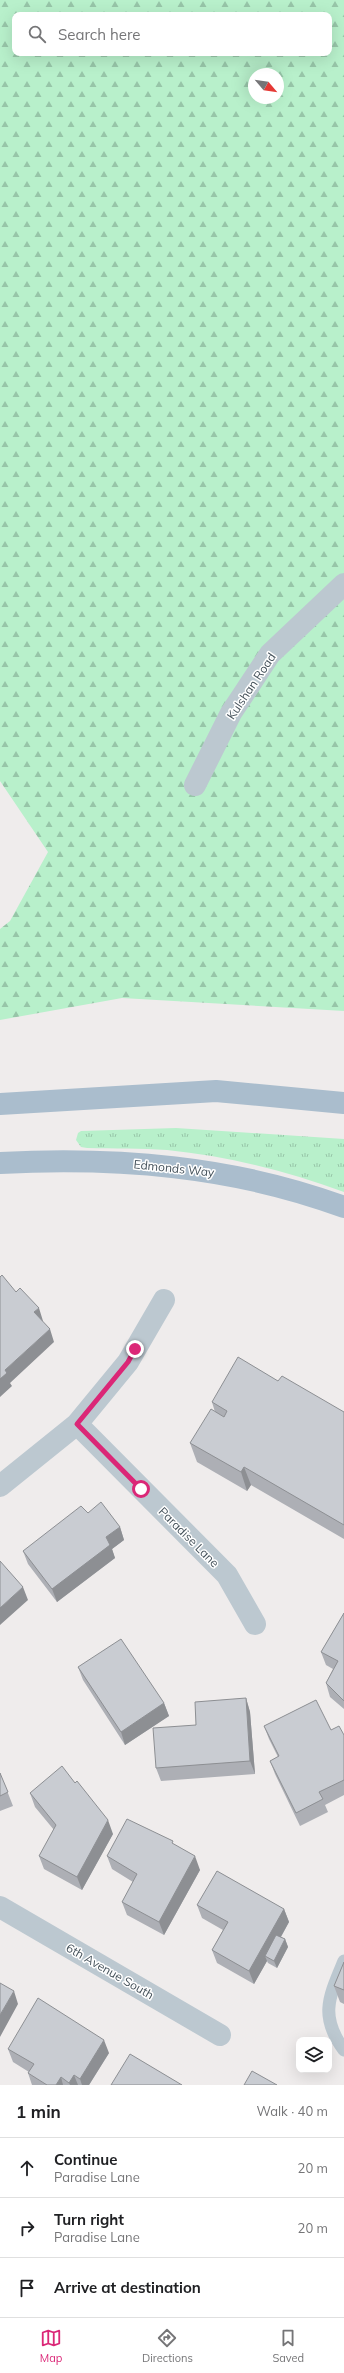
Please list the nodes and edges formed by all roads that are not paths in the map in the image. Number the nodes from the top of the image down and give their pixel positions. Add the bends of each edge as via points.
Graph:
1 (344, 584) edge
2 (195, 785) dead end
3 (344, 1103) edge
4 (0, 1104) edge
5 (0, 1163) edge
6 (344, 1207) edge
7 (164, 1300) dead end
8 (77, 1424) junction
9 (0, 1486) edge
10 (255, 1624) dead end
11 (0, 1907) edge
12 (344, 1961) edge
13 (220, 2035) dead end
14 (344, 2050) edge

1 - 2 street, Kulshan Road via 270,654 231,713
3 - 4 main road via 216,1091
5 - 6 main road, Edmonds Way via 71,1161 168,1166 270,1183
7 - 8 street via 128,1362
8 - 9 street
8 - 10 street, Paradise Lane via 227,1575
11 - 13 street, 6th Avenue South
12 - 14 lane via 330,1993 328,2016 332,2034

